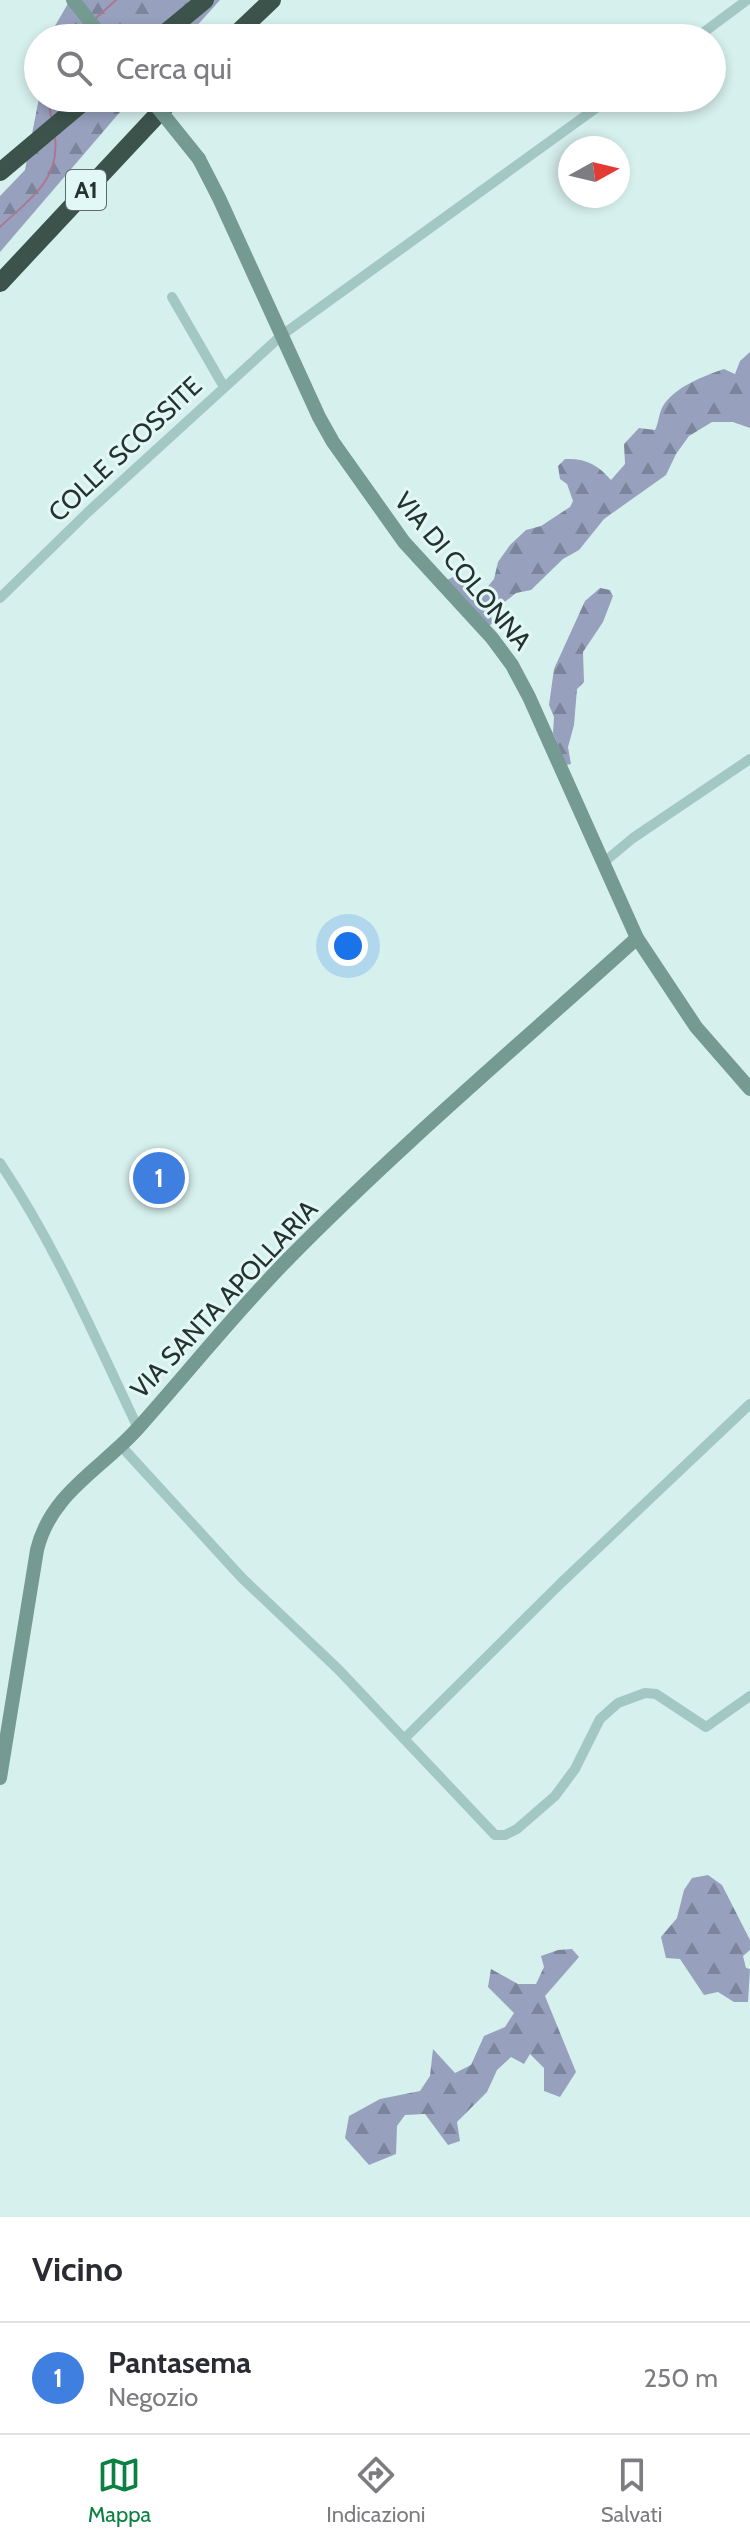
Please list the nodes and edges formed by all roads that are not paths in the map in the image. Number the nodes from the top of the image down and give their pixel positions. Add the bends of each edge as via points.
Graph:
1 (205, 0) edge
2 (272, 0) edge
3 (747, 0) edge
4 (74, 2) edge
5 (92, 24) edge
6 (176, 24) edge
7 (247, 24) edge
8 (715, 24) edge
9 (72, 112) edge
10 (160, 112) edge
11 (161, 112) edge
12 (591, 112) edge
13 (0, 172) edge
14 (0, 283) edge
15 (172, 297) dead end
16 (282, 335) junction
17 (224, 387) junction
18 (0, 598) edge
19 (750, 759) edge
20 (603, 863) junction
21 (637, 938) junction
22 (750, 1089) edge
23 (0, 1163) edge
24 (750, 1404) edge
25 (138, 1428) junction
26 (121, 1446) junction
27 (750, 1696) edge
28 (4, 1719) edge
29 (404, 1739) junction
30 (0, 1778) edge

1 - 6 highway
2 - 7 highway
3 - 8 street
4 - 5 street
9 - 13 highway
10 - 14 highway, A1
11 - 16 street, VIA DI COLONNA, bridge via 199,159
12 - 16 street, COLLE SCOSSITE
15 - 17 street
16 - 17 street, COLLE SCOSSITE
16 - 20 street, VIA DI COLONNA via 325,429 374,503 512,665
17 - 18 street, COLLE SCOSSITE
19 - 20 street
20 - 21 street, VIA DI COLONNA
21 - 22 street, VIA DI COLONNA via 696,1027
21 - 25 street, VIA SANTA APOLLARIA via 320,1228
23 - 25 street via 61,1265
24 - 29 street
25 - 26 street, VIA SANTA APOLLARIA
26 - 28 street, VIA SANTA APOLLARIA via 63,1496 44,1526
26 - 29 street via 242,1578
27 - 29 street via 706,1727 656,1694 616,1704 600,1719 560,1789 523,1825 501,1836 490,1831
28 - 30 street, VIA SANTA APOLLARIA

